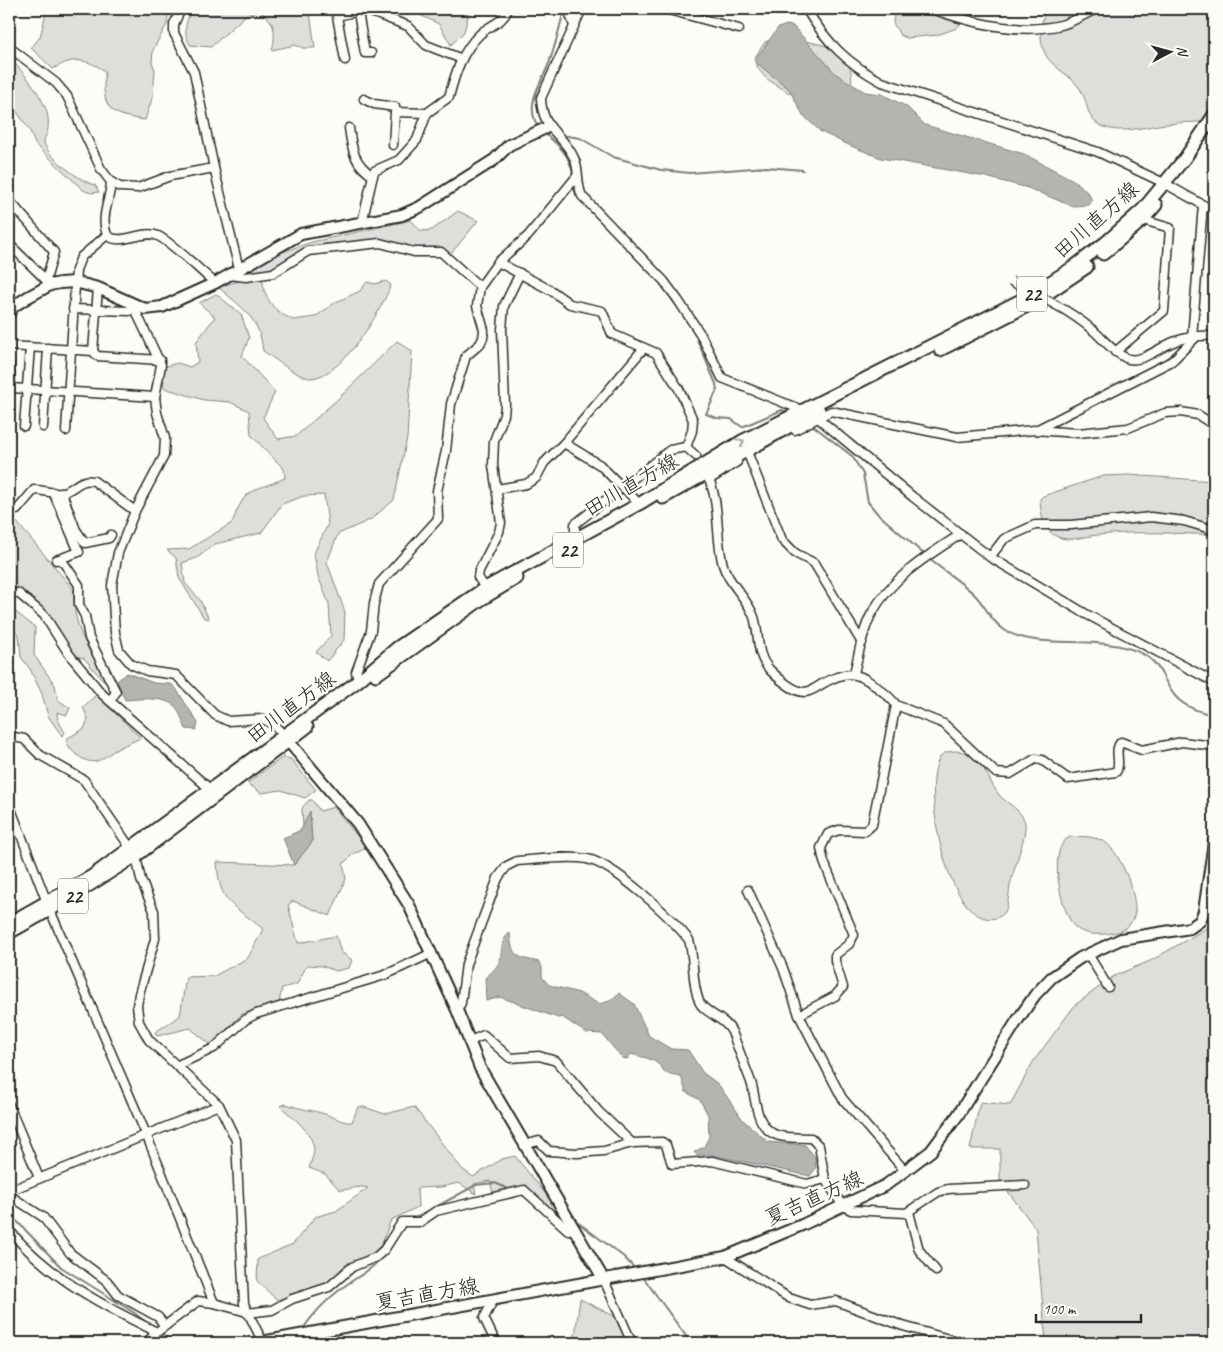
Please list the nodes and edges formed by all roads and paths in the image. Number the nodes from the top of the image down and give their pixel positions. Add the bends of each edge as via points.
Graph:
1 (180, 9) edge
2 (508, 9) edge
3 (568, 9) edge
4 (582, 9) edge
5 (665, 9) edge
6 (806, 9) edge
7 (932, 9) edge
8 (1096, 9) edge
9 (1203, 9) edge
10 (358, 12) junction
11 (1214, 12) edge
12 (574, 26) junction
13 (739, 29) dead end
14 (9, 48) edge
15 (371, 52) dead end
16 (462, 59) junction
17 (345, 60) dead end
18 (364, 99) dead end
19 (394, 112) junction
20 (427, 113) junction
21 (1214, 115) edge
22 (349, 128) dead end
23 (543, 129) junction
24 (1214, 129) edge
25 (393, 145) dead end
26 (214, 168) junction
27 (373, 176) junction
28 (577, 176) junction
29 (111, 182) junction
30 (1168, 185) junction
31 (9, 200) edge
32 (1203, 205) junction
33 (1214, 211) edge
34 (1143, 220) junction
35 (362, 223) junction
36 (107, 234) junction
37 (9, 244) edge
38 (498, 262) junction
39 (239, 269) junction
40 (520, 273) junction
41 (227, 275) junction
42 (1010, 281) dead end
43 (48, 282) junction
44 (75, 282) junction
45 (215, 283) junction
46 (480, 287) junction
47 (98, 288) junction
48 (131, 308) junction
49 (73, 309) junction
50 (95, 310) junction
51 (9, 313) edge
52 (1214, 336) edge
53 (1195, 337) junction
54 (9, 346) edge
55 (30, 347) junction
56 (48, 348) junction
57 (643, 349) junction
58 (70, 350) junction
59 (93, 351) junction
60 (1115, 352) junction
61 (160, 360) junction
62 (9, 363) edge
63 (26, 389) junction
64 (46, 391) junction
65 (68, 393) junction
66 (155, 397) junction
67 (802, 410) junction
68 (818, 418) junction
69 (1214, 425) edge
70 (24, 426) dead end
71 (43, 427) dead end
72 (1034, 430) junction
73 (66, 431) dead end
74 (564, 443) junction
75 (686, 447) junction
76 (748, 454) junction
77 (696, 456) dead end
78 (497, 488) junction
79 (53, 492) junction
80 (62, 493) junction
81 (639, 504) junction
82 (9, 508) edge
83 (135, 511) junction
84 (1214, 530) edge
85 (111, 534) dead end
86 (961, 534) junction
87 (575, 538) junction
88 (990, 557) junction
89 (485, 588) junction
90 (9, 594) edge
91 (862, 643) junction
92 (854, 673) junction
93 (358, 681) junction
94 (1214, 682) edge
95 (110, 701) junction
96 (896, 705) junction
97 (9, 736) edge
98 (286, 738) junction
99 (1214, 746) edge
100 (211, 790) junction
101 (9, 804) edge
102 (1214, 842) edge
103 (134, 852) junction
104 (748, 890) dead end
105 (49, 906) junction
106 (9, 923) edge
107 (9, 933) edge
108 (432, 953) junction
109 (1088, 954) junction
110 (1108, 986) dead end
111 (457, 1010) junction
112 (799, 1015) junction
113 (468, 1042) junction
114 (178, 1065) junction
115 (9, 1105) edge
116 (219, 1105) junction
117 (146, 1134) junction
118 (632, 1142) junction
119 (524, 1145) junction
120 (906, 1172) junction
121 (39, 1178) junction
122 (825, 1179) junction
123 (1025, 1185) dead end
124 (9, 1192) edge
125 (9, 1195) edge
126 (842, 1206) junction
127 (909, 1212) junction
128 (573, 1229) junction
129 (9, 1230) edge
130 (725, 1257) junction
131 (936, 1271) dead end
132 (604, 1280) junction
133 (493, 1301) junction
134 (214, 1303) junction
135 (247, 1313) junction
136 (165, 1326) junction
137 (157, 1332) junction
138 (146, 1343) edge
139 (260, 1343) edge
140 (496, 1343) edge
141 (632, 1343) edge
142 (963, 1343) edge

1 - 26 street via 174,33 194,72
2 - 16 street via 505,18 481,33
3 - 12 street
4 - 12 street
5 - 13 street
6 - 30 street via 835,49 853,65 882,82 1098,152
7 - 8 street via 993,25 1025,29 1061,25
9 - 11 street
10 - 15 street via 365,53
10 - 16 street via 371,12 408,26 426,45
10 - 17 street via 337,16
12 - 23 street via 542,98
14 - 29 street via 56,83 67,96 101,169
16 - 20 street via 449,97
18 - 19 street via 374,104 395,106
19 - 20 street
19 - 25 street
20 - 27 street via 417,140 393,164 374,171
21 - 30 main road, 田川直方線 / 22
22 - 27 street via 352,154 364,171
23 - 28 street via 574,156
23 - 35 street via 509,145 494,160 420,207 402,215
24 - 30 main road, 田川直方線 / 22
26 - 29 street via 170,176 138,188 120,188
26 - 39 street
27 - 35 street
28 - 38 street via 528,236
28 - 67 street via 582,196 664,281 678,300 701,335 722,378
29 - 36 street via 104,225
30 - 32 street
30 - 34 main road, 田川直方線 / 22
30 - 67 main road, 田川直方線 / 22 via 1106,242 1026,298
31 - 43 street via 54,252
32 - 33 street
32 - 53 street
34 - 60 street via 1170,228 1164,311
34 - 98 main road, 田川直方線 / 22 via 1064,284 1036,302 810,415 482,599
35 - 39 street via 301,234
36 - 44 street via 81,258
36 - 45 street via 116,239 148,233 160,236
37 - 43 street
38 - 40 street
38 - 46 street
39 - 41 street
40 - 57 street via 570,304 602,311 612,334
40 - 78 street via 504,306 505,405 493,452
41 - 45 street
41 - 46 street via 246,277 273,273 308,251 380,243 414,252 441,252
42 - 60 street, bridge via 1056,304
43 - 44 street
43 - 51 street
44 - 47 street
44 - 49 street
45 - 48 street via 162,307
46 - 93 street via 477,306 483,338 466,356 452,404 437,491 438,519 379,584 371,631 356,672
47 - 48 street
47 - 50 street
48 - 50 street
48 - 61 street
49 - 50 street
49 - 58 street
50 - 59 street
52 - 53 street
53 - 60 street via 1162,346 1136,360
53 - 72 street via 1172,361
54 - 55 street
55 - 56 street
55 - 63 street
56 - 58 street
56 - 64 street
57 - 74 street
57 - 75 street via 656,353 679,389 693,420
58 - 59 street
58 - 65 street
59 - 61 street via 97,356
61 - 66 street
62 - 63 street via 11,388
63 - 64 street
63 - 70 street
64 - 65 street
64 - 71 street
65 - 66 street
65 - 73 street
66 - 83 street via 165,438 164,456
81 -> 67 main road, 田川直方線 / 22 via 742,441
68 - 72 street via 831,411 957,437
68 - 76 street
68 - 86 street
69 - 72 street via 1198,416 1181,412 1165,413 1128,428 1078,432
74 - 78 street via 531,481
74 - 81 street, bridge via 600,465
75 - 77 street
75 - 87 street via 670,450 575,524
76 - 91 street via 782,540 795,553 814,563
76 - 92 street via 708,478 722,563 727,578 754,617 763,662 795,689 804,692 832,678
78 - 89 street via 501,523 478,577
79 - 80 street
79 - 82 street via 34,490 16,510
79 - 95 street via 78,552 58,560 79,585 79,605 85,616 88,638 116,692
80 - 83 street via 81,480 94,481
80 - 85 street via 76,530 85,543 109,538
81 - 87 main road, 田川直方線 / 22
83 - 98 street via 118,553 112,585 119,650 131,664 147,671 176,675 215,715 228,721 263,719
84 - 88 street via 1184,521 1151,517 1035,525 1004,539
86 - 88 street
86 - 91 street via 906,571 888,590 871,614
87 - 89 main road, 田川直方線 / 22
88 - 94 street via 1086,614
89 - 93 main road, 田川直方線 / 22 via 398,648
90 - 95 street via 18,593 44,615 69,654
91 - 92 street
92 - 96 street via 867,679
93 - 98 main road, 田川直方線 / 22
95 - 100 street
96 - 99 street via 944,724 987,766 1003,774 1010,774 1035,759 1042,760 1068,779 1116,772 1119,768 1117,750 1121,742 1142,750 1182,742
96 - 112 street via 872,825 865,831 839,830 828,834 821,848 854,935 849,944 835,955 843,987 835,996
97 - 103 street via 24,739 40,755 79,775
98 - 100 main road, 田川直方線 / 22
98 - 103 main road, 田川直方線 / 22
98 - 108 street via 382,858
100 - 103 main road, 田川直方線 / 22
101 - 105 street
102 - 109 street, 夏吉直方線 via 1200,921 1190,928 1121,939
103 - 105 main road, 田川直方線 / 22
103 - 114 street via 154,911 155,939 139,994 139,1022 150,1040
104 - 112 street via 783,968
105 - 106 main road, 田川直方線 / 22
105 - 107 main road, 田川直方線 / 22
105 - 117 street
108 - 111 street
108 - 114 street via 384,974 256,1014 214,1048
109 - 110 street
109 - 120 street, 夏吉直方線 via 1051,978 1035,995 958,1115 931,1151
111 - 113 street
111 - 122 street via 461,1003 466,964 498,878 507,866 517,861 585,858 598,862 628,882 689,940 694,986 700,1004 725,1021 730,1029 751,1083 759,1116 767,1130 777,1136 811,1138 819,1146
112 - 120 street via 842,1098
113 - 118 street via 484,1035 510,1058 539,1056 556,1061 598,1112
113 - 119 street
114 - 116 street
115 - 121 street
116 - 117 street
116 - 135 street via 236,1140
117 - 121 street
117 - 134 street
118 - 119 street via 577,1153 549,1151 539,1141
118 - 122 street via 662,1142 672,1164 712,1161 807,1184
119 - 128 street
120 - 126 street, 夏吉直方線
121 - 124 street
122 - 126 street
123 - 127 street via 948,1189
125 - 136 street via 43,1217 70,1253 107,1281 118,1295 158,1317
126 - 127 street via 851,1210
126 - 130 street, 夏吉直方線
127 - 131 street via 919,1250
128 - 132 street
128 - 135 street via 568,1230 524,1190 436,1211 420,1222 402,1222 380,1254 352,1267 329,1287 292,1299 272,1310
129 - 137 street via 42,1265 72,1287
130 - 132 street, 夏吉直方線
130 - 142 street via 789,1298 810,1305 836,1301 903,1326
132 - 133 street, 夏吉直方線
132 - 141 street
133 - 139 street, 夏吉直方線
133 - 140 street via 484,1318
134 - 135 street
134 - 136 street via 198,1301
135 - 139 street
136 - 137 street
137 - 138 street

